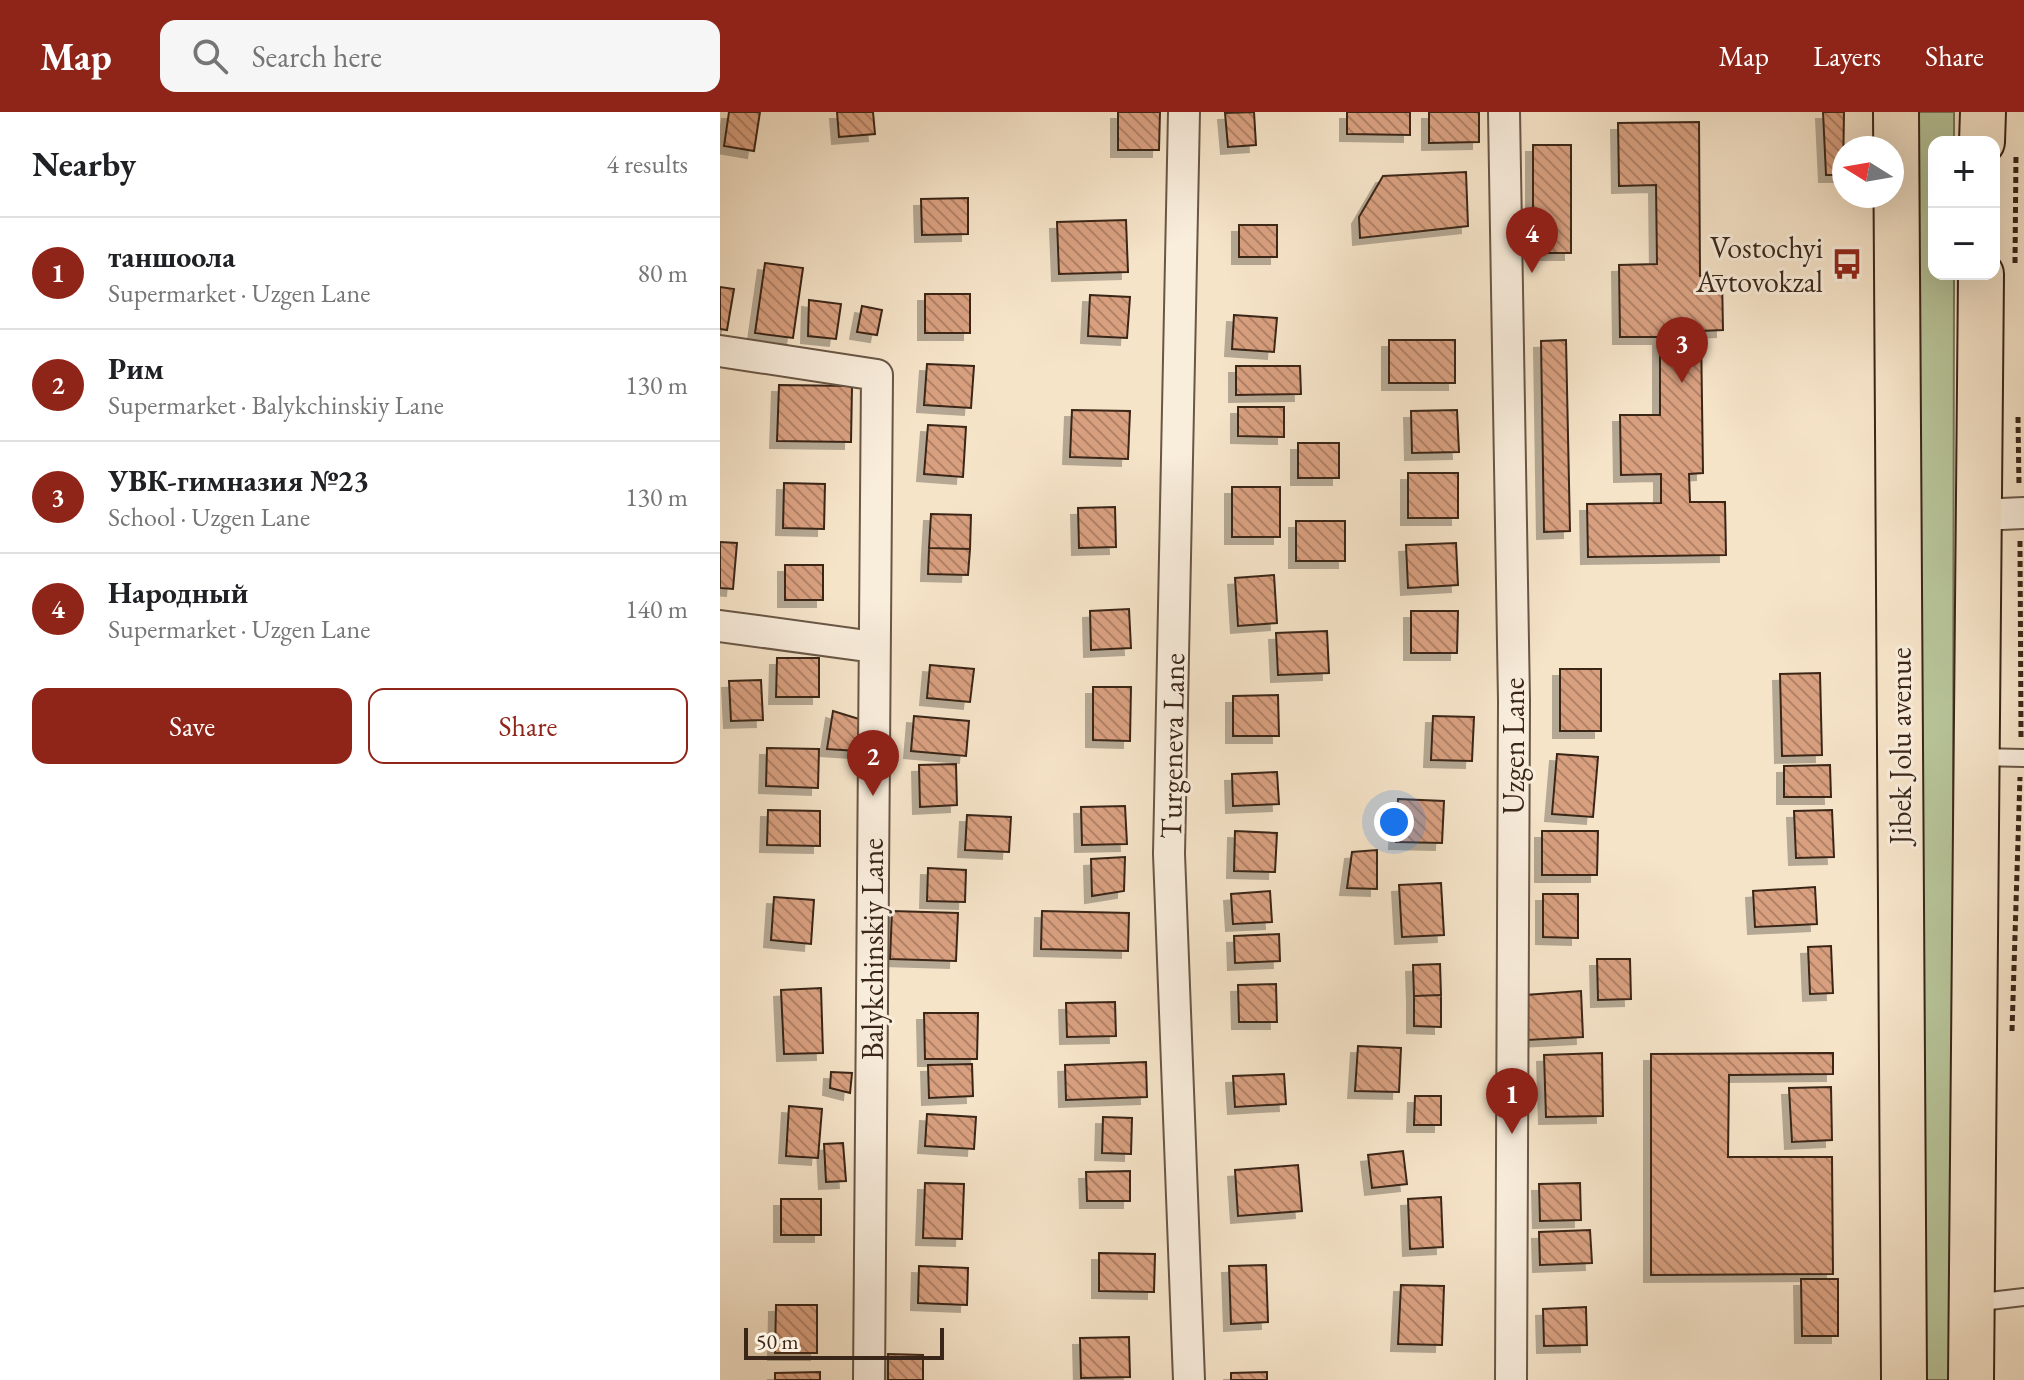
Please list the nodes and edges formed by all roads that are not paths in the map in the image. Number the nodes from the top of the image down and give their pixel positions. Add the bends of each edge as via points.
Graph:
1 (1184, 112) edge
2 (1504, 112) edge
3 (1896, 112) edge
4 (1983, 112) edge
5 (1982, 136) edge
6 (1981, 280) edge
7 (720, 351) edge
8 (2024, 513) edge
9 (1979, 515) junction
10 (720, 626) edge
11 (874, 647) junction
12 (1976, 757) junction
13 (2024, 758) edge
14 (2024, 1297) edge
15 (1972, 1303) junction
16 (869, 1380) edge
17 (1189, 1380) edge
18 (1511, 1380) edge
19 (1904, 1380) edge
20 (1971, 1380) edge

1 - 17 street, Turgeneva Lane via 1169,854
2 - 18 street, Uzgen Lane via 1514,701
3 - 19 main road, Jibek Jolu avenue
4 - 5 main road
6 - 9 main road
7 - 11 street, Balykchinskiy Lane via 877,375
8 - 9 street
9 - 12 main road
10 - 11 street
11 - 16 street, Balykchinskiy Lane
12 - 13 lane
12 - 15 main road
14 - 15 lane
15 - 20 main road

